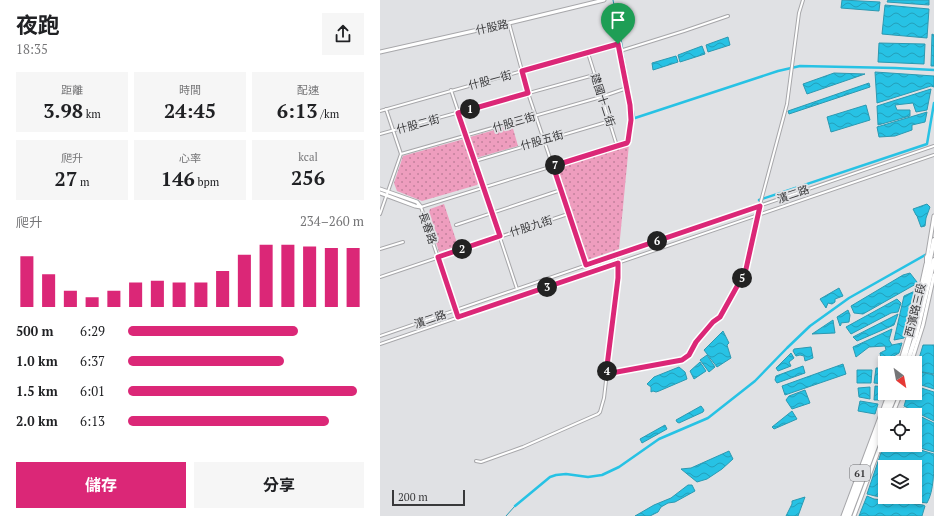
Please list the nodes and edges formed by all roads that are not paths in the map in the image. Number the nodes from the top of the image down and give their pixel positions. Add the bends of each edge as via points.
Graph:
1 (604, 0) edge
2 (803, 0) edge
3 (728, 16) dead end
4 (509, 24) junction
5 (620, 51) junction
6 (380, 52) edge
7 (588, 53) junction
8 (522, 71) junction
9 (594, 75) junction
10 (627, 88) junction
11 (451, 90) junction
12 (528, 93) junction
13 (601, 97) junction
14 (386, 109) junction
15 (380, 110) edge
16 (458, 113) junction
17 (536, 116) junction
18 (610, 121) junction
19 (393, 130) junction
20 (380, 134) edge
21 (466, 135) junction
22 (545, 140) junction
23 (617, 146) junction
24 (934, 146) edge
25 (401, 154) junction
26 (934, 155) edge
27 (475, 161) junction
28 (553, 166) junction
29 (483, 187) junction
30 (380, 189) edge
31 (561, 190) junction
32 (380, 193) edge
33 (387, 193) junction
34 (760, 206) junction
35 (421, 207) junction
36 (492, 213) junction
37 (380, 214) edge
38 (568, 214) junction
39 (757, 216) junction
40 (934, 216) edge
41 (456, 225) dead end
42 (500, 236) junction
43 (403, 242) dead end
44 (932, 243) edge
45 (380, 249) edge
46 (615, 255) junction
47 (438, 257) junction
48 (931, 258) edge
49 (618, 263) junction
50 (586, 265) junction
51 (934, 274) edge
52 (380, 277) edge
53 (518, 289) junction
54 (928, 300) junction
55 (456, 310) junction
56 (458, 317) junction
57 (380, 336) edge
58 (916, 336) junction
59 (380, 344) edge
60 (903, 356) edge
61 (903, 356) edge
62 (909, 356) edge
63 (913, 356) edge
64 (606, 374) junction
65 (887, 400) edge
66 (878, 439) edge
67 (878, 452) edge
68 (476, 461) dead end
69 (845, 516) edge
70 (849, 516) edge
71 (854, 516) edge

1 - 4 street, 什股路
2 - 34 street via 785,110
3 - 5 street
4 - 6 street, 什股路
4 - 8 street
5 - 7 street, 什股一街 via 618,44
5 - 10 street
7 - 8 street, 什股一街
7 - 9 street, 建國十二街
8 - 11 street, 什股一街
8 - 12 street
9 - 12 street, 什股二街
9 - 13 street, 建國十二街
10 - 13 street, 什股三街
10 - 23 street via 631,120 627,143
11 - 14 street, 什股一街
11 - 16 street
12 - 16 street, 什股二街
12 - 17 street
13 - 17 street, 什股三街
13 - 18 street, 建國十二街
14 - 15 street, 什股一街
14 - 19 street
16 - 19 street, 什股二街
16 - 21 street
17 - 21 street, 什股三街
17 - 22 street
18 - 22 street, 什股五街
18 - 23 street, 建國十二街
19 - 20 street, 什股二街
19 - 25 street
21 - 25 street, 什股三街
21 - 27 street
22 - 27 street, 什股五街
22 - 28 street
23 - 28 street
24 - 34 street, 濱二路
25 - 33 street
26 - 39 street, 濱二路
27 - 29 street
28 - 29 street
28 - 31 street
29 - 35 street
29 - 36 street
30 - 33 street, 長春路
31 - 36 street
31 - 38 street
32 - 33 street, 長春路
33 - 35 street, 長春路
33 - 37 street
34 - 39 street
34 - 46 street, 濱二路
35 - 47 street, 長春路
36 - 41 street
36 - 42 street
38 - 42 street, 什股九街
38 - 50 street
39 - 49 street, 濱二路
39 - 64 street via 746,269 720,317 696,342 689,355 682,360
40 - 44 street
42 - 47 street, 什股九街
42 - 53 street
43 - 45 street
44 - 48 highway
46 - 49 street
46 - 50 street, 濱二路
47 - 52 street, 什股九街
47 - 55 street, 長春路
48 - 58 highway
48 - 60 highway via 917,316
48 - 61 street, 西濱路三段
49 - 56 street, 濱二路
49 - 64 street
50 - 53 street, 濱二路
51 - 54 street, 西濱路三段
53 - 55 street, 濱二路
54 - 58 highway
54 - 63 street, 西濱路三段
55 - 56 street, 長春路
55 - 57 street, 濱二路
56 - 59 street, 濱二路
58 - 62 highway
64 - 68 street via 602,407 598,414 523,447 481,462
65 - 69 highway, 61
66 - 70 highway, 61
67 - 71 street

